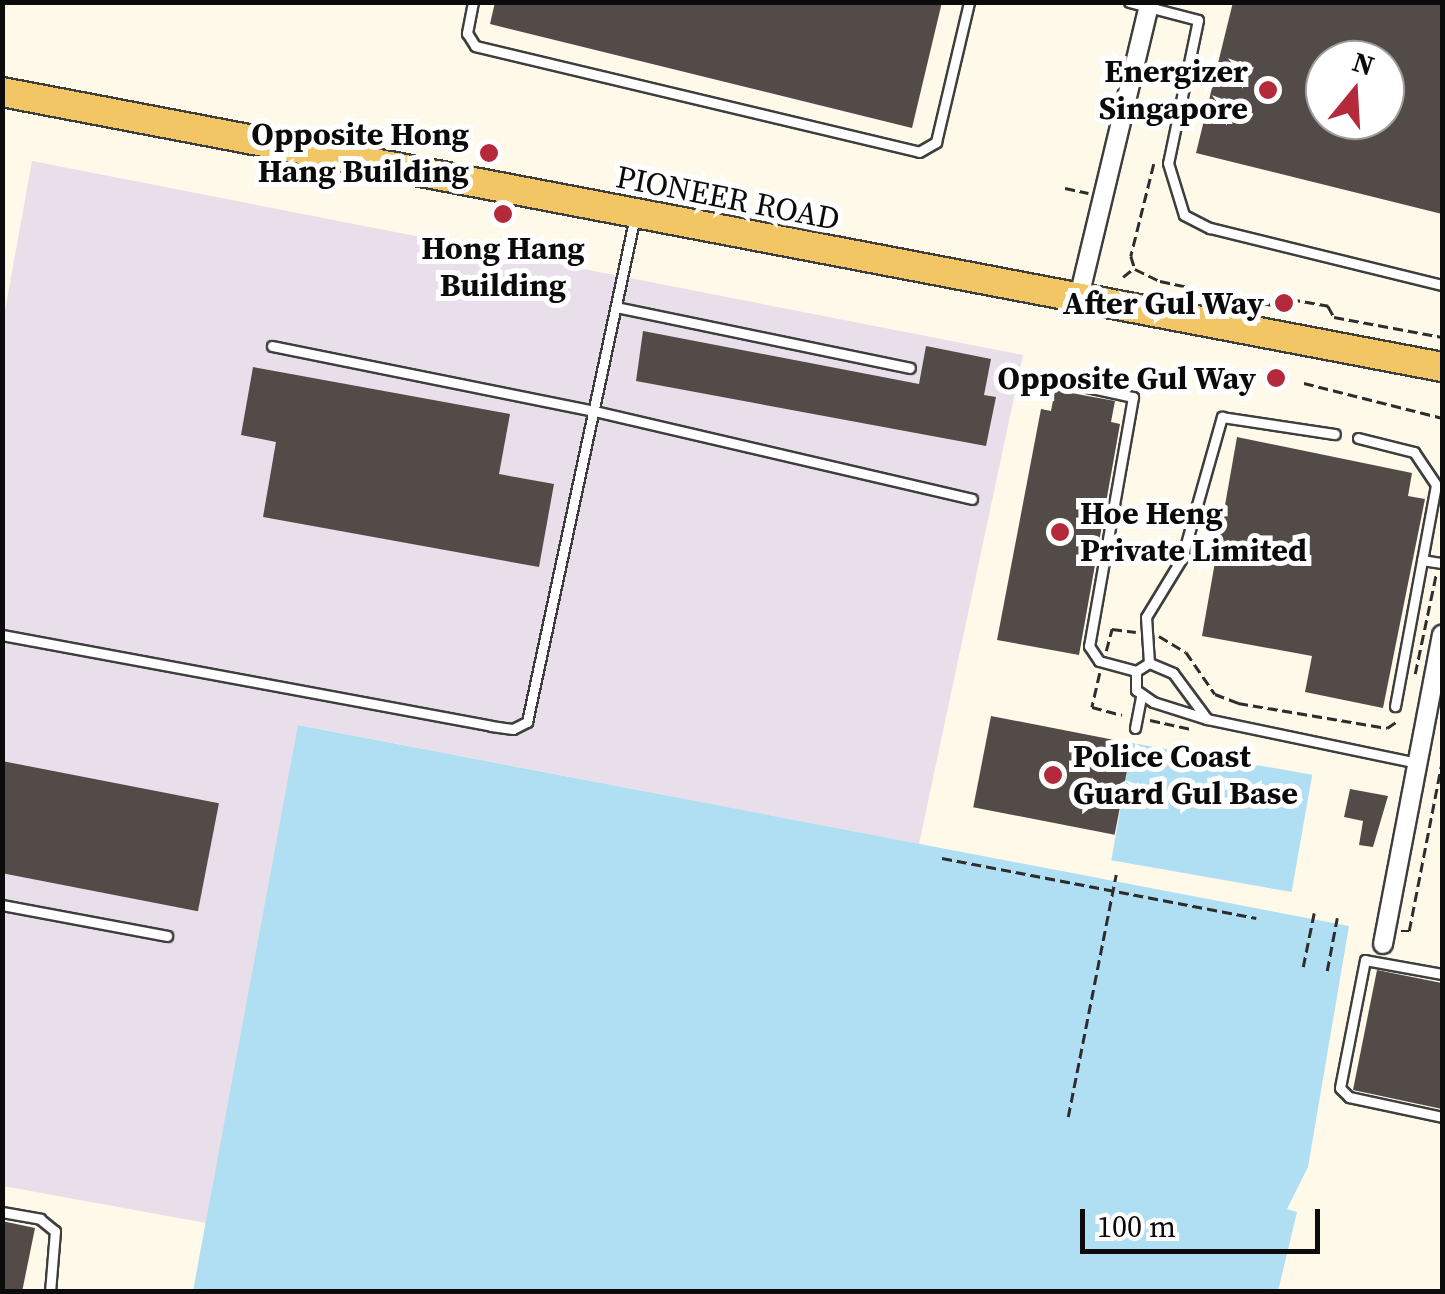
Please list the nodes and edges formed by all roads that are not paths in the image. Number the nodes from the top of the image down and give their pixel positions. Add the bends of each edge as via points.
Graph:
1 (473, 2) edge
2 (968, 2) edge
3 (1129, 2) edge
4 (1149, 5) edge
5 (2, 92) edge
6 (635, 216) junction
7 (1442, 285) edge
8 (1078, 302) junction
9 (616, 308) junction
10 (272, 346) dead end
11 (1442, 367) edge
12 (910, 368) dead end
13 (1055, 380) dead end
14 (594, 411) junction
15 (1334, 434) dead end
16 (1358, 438) dead end
17 (972, 499) dead end
18 (1422, 560) junction
19 (1442, 563) edge
20 (2, 635) edge
21 (1442, 641) edge
22 (1149, 663) junction
23 (1136, 671) junction
24 (1141, 696) junction
25 (1395, 706) dead end
26 (1207, 719) junction
27 (1136, 723) road end
28 (1418, 763) junction
29 (2, 905) edge
30 (167, 936) dead end
31 (1382, 945) junction
32 (1442, 974) edge
33 (1442, 1117) edge
34 (2, 1212) edge
35 (50, 1292) edge

1 - 2 lane via 467,32 476,46 919,152 936,142
3 - 4 lane
4 - 7 lane via 1194,17 1200,28 1168,163 1184,215 1210,228
4 - 8 street
5 - 6 main road, PIONEER ROAD
6 - 8 main road, PIONEER ROAD
6 - 9 lane
8 - 11 main road, PIONEER ROAD
9 - 12 lane
9 - 14 lane
10 - 14 lane
13 - 23 lane via 1133,397 1089,646 1103,662
14 - 17 lane
14 - 20 lane via 533,704 527,722 514,729
15 - 22 lane via 1222,418 1182,558 1166,593 1152,604 1144,634
16 - 18 lane via 1414,452 1434,474
18 - 19 lane
18 - 25 lane
21 - 28 street
22 - 23 lane
22 - 26 lane via 1173,673
23 - 24 lane
24 - 26 lane
24 - 27 lane
26 - 28 lane
28 - 31 street
29 - 30 lane
31 - 32 lane
31 - 33 lane via 1364,964 1341,1092
34 - 35 lane via 40,1219 54,1231

